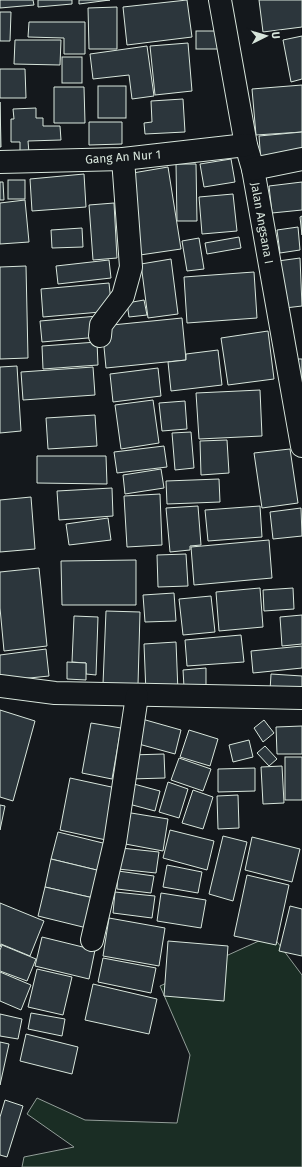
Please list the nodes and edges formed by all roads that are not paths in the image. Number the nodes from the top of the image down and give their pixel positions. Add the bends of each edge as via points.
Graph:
1 (220, 0) edge
2 (246, 145) junction
3 (123, 159) junction
4 (302, 159) edge
5 (0, 162) edge
6 (252, 169) junction
7 (100, 336) dead end
8 (302, 446) edge
9 (0, 686) edge
10 (137, 696) junction
11 (302, 698) edge
12 (92, 940) dead end

1 - 2 street, Jalan Angsana I
2 - 3 street, Gang An Nur 1
2 - 6 street, Jalan Angsana I
3 - 5 street, Gang An Nur 1
3 - 7 street via 131,267 123,296 101,325
4 - 6 street
6 - 8 street, Jalan Angsana I
9 - 10 street via 55,693
10 - 11 street
10 - 12 street via 115,842

